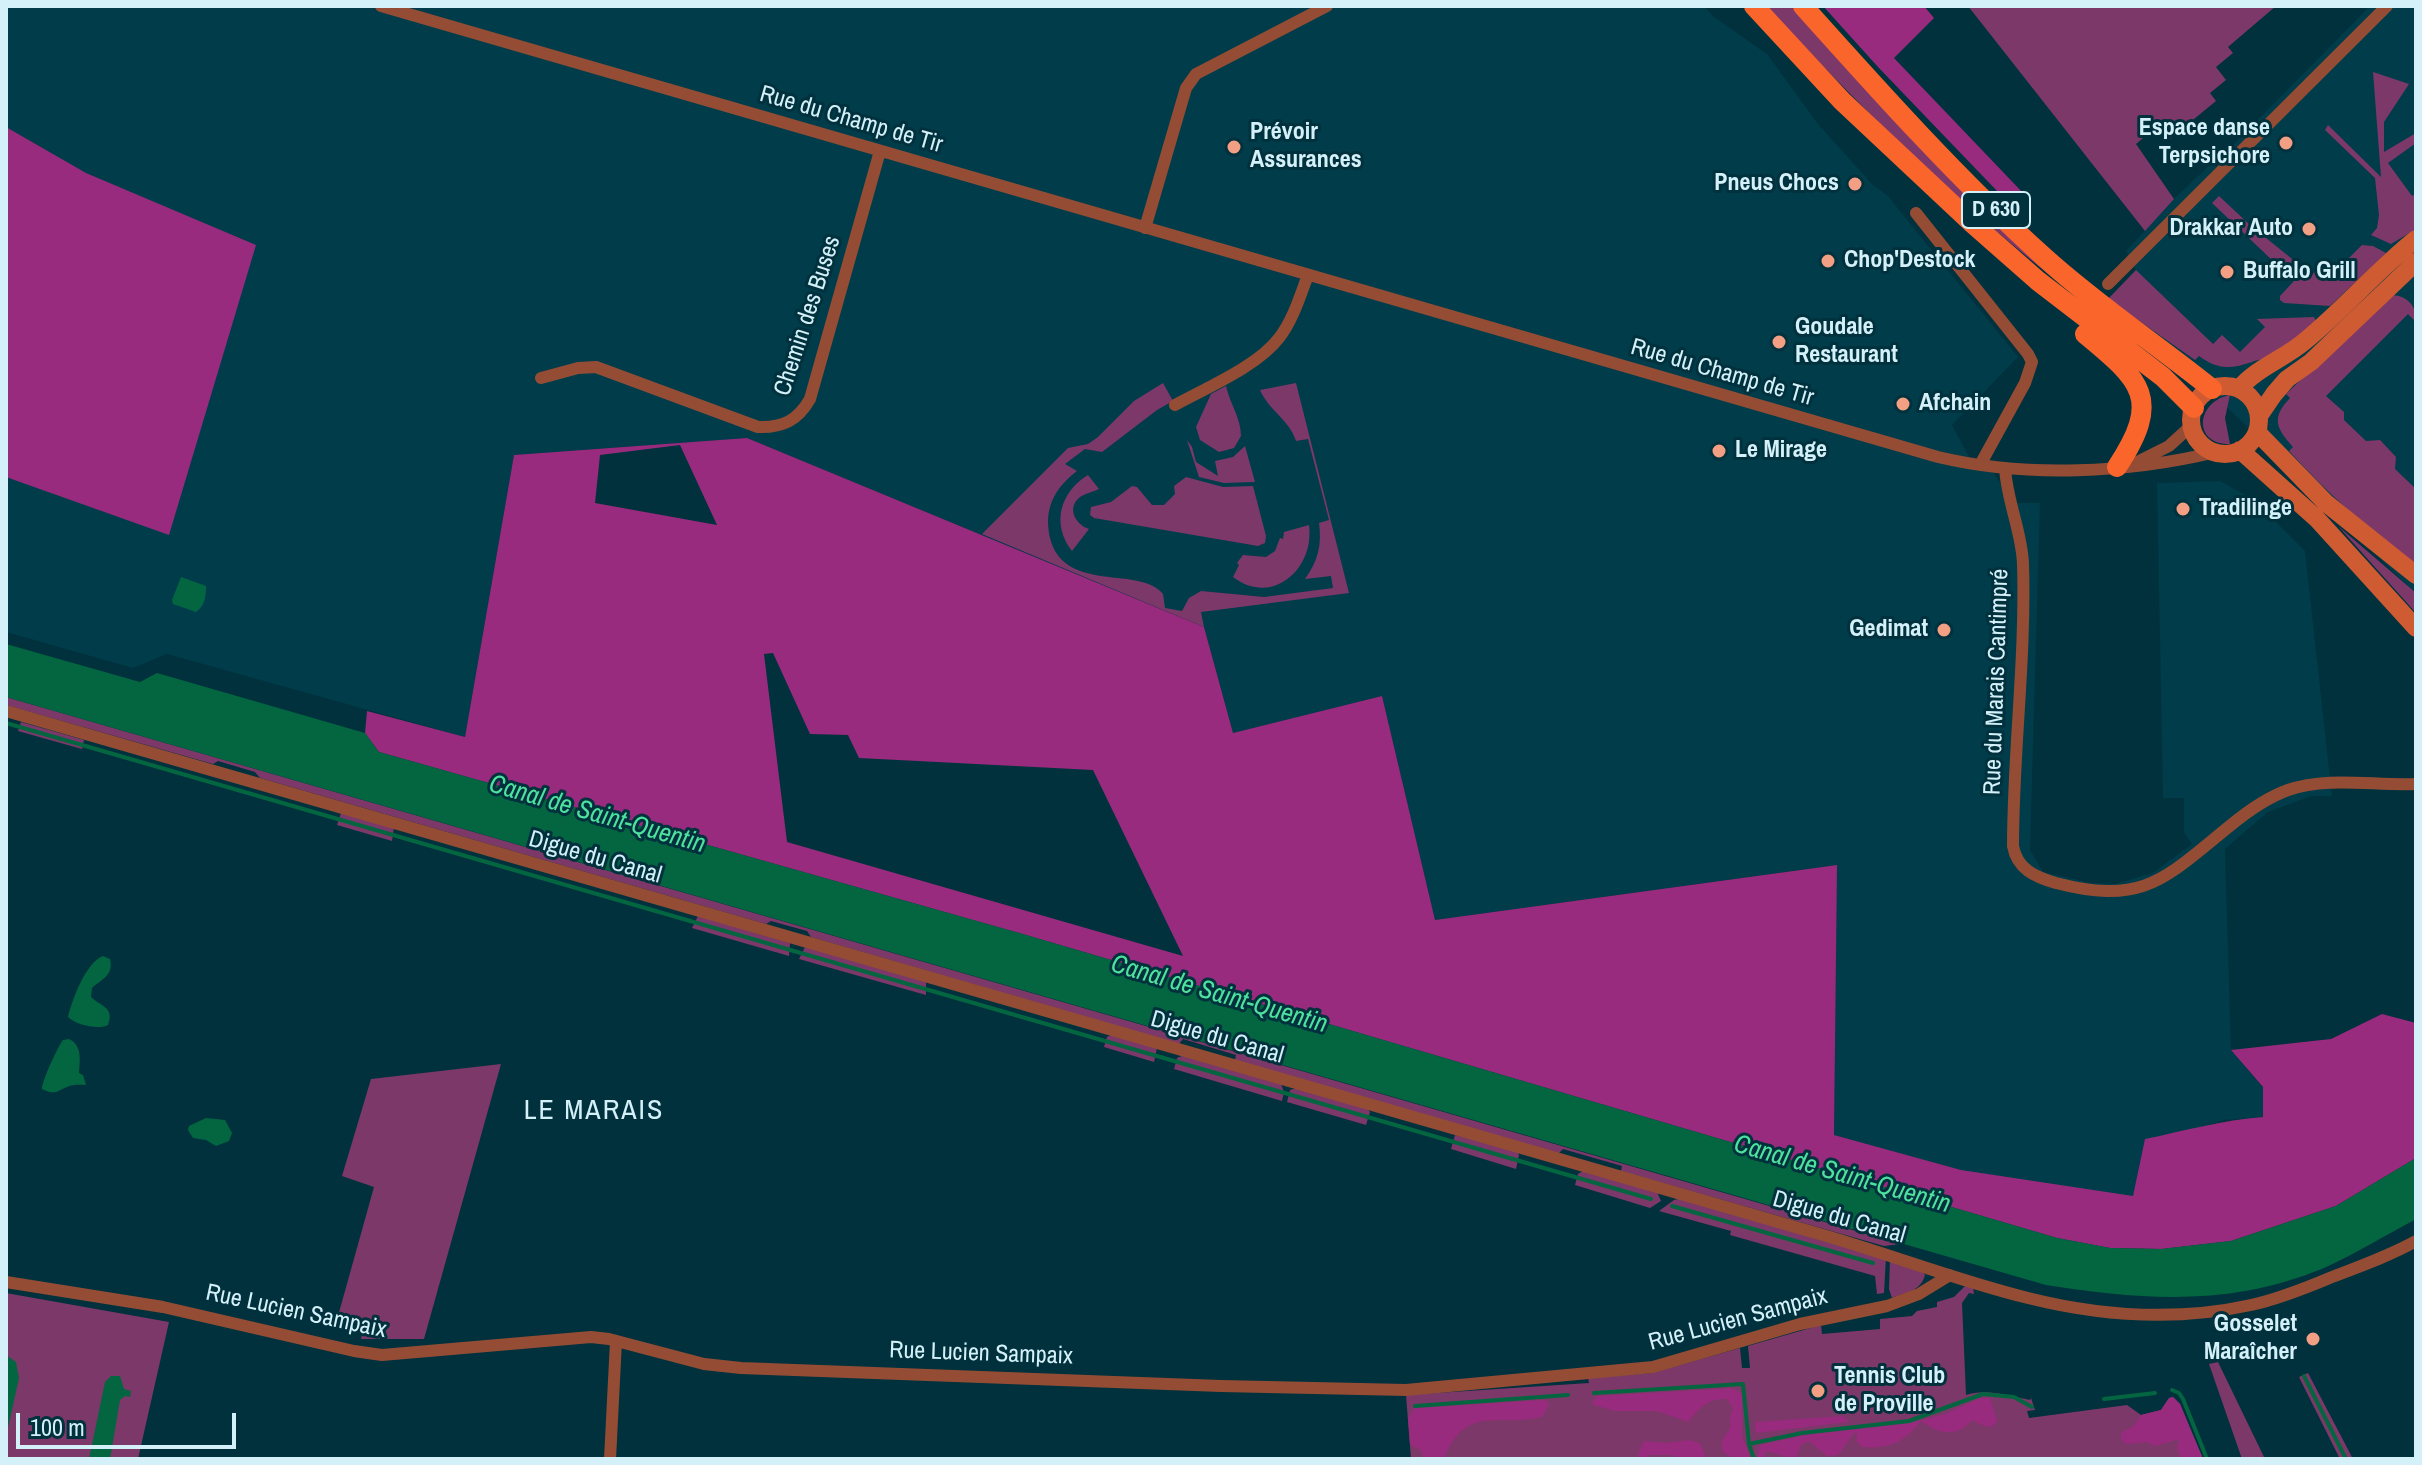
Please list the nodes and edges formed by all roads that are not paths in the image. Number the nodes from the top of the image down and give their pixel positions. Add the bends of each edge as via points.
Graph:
1 (381, 6) edge
2 (1327, 6) edge
3 (1754, 6) edge
4 (1803, 6) edge
5 (2387, 6) edge
6 (880, 151) junction
7 (1916, 213) dead end
8 (1972, 223) junction
9 (1145, 228) junction
10 (2416, 239) edge
11 (2416, 262) edge
12 (1308, 275) junction
13 (2108, 284) dead end
14 (541, 378) dead end
15 (2212, 389) junction
16 (2239, 389) junction
17 (1175, 405) dead end
18 (2193, 417) junction
19 (2258, 424) junction
20 (2240, 450) junction
21 (2216, 452) junction
22 (1980, 465) junction
23 (2124, 466) junction
24 (2005, 468) junction
25 (2416, 575) edge
26 (2416, 628) edge
27 (6, 711) edge
28 (2416, 784) edge
29 (2416, 1241) edge
30 (1950, 1275) junction
31 (6, 1282) edge
32 (616, 1341) junction
33 (610, 1459) edge

1 - 6 street, Rue du Champ de Tir
2 - 9 street via 1196,74 1186,88
3 - 8 main road, D 630 via 1842,101
4 - 15 main road, D 630 via 2041,255
5 - 13 street
6 - 9 street, Rue du Champ de Tir
6 - 14 street, Chemin des Buses via 810,399 789,422 758,427 596,367
7 - 22 street via 2032,362
8 - 18 main road, D 630 via 2151,367
8 - 23 main road via 1993,254 2133,379 2140,424
9 - 12 street, Rue du Champ de Tir
10 - 16 main road via 2302,344 2246,379
11 - 19 main road via 2287,379
12 - 17 street via 1274,344
12 - 22 street, Rue du Champ de Tir via 1923,454
15 - 16 main road
15 - 18 main road via 2200,397
16 - 19 main road via 2253,400
18 - 21 main road via 2200,442
18 - 23 street via 2169,446
19 - 20 main road via 2250,443
19 - 25 main road via 2326,503
20 - 21 main road
20 - 26 main road via 2317,519
21 - 23 street, Rue du Champ de Tir via 2148,467
22 - 24 street, Rue du Champ de Tir
23 - 24 street, Rue du Champ de Tir
24 - 28 street, Rue du Marais Cantimpré via 2023,567 2014,852 2028,872 2101,892 2135,890 2167,876 2254,806 2281,792 2315,783
27 - 30 street, Digue du Canal
29 - 30 street, Digue du Canal via 2275,1299 2195,1313 2088,1309
30 - 32 street, Rue Lucien Sampaix via 1887,1306 1800,1324 1653,1367 1406,1390 751,1369 704,1364
31 - 32 street, Rue Lucien Sampaix via 163,1307 374,1354 574,1338
32 - 33 street

